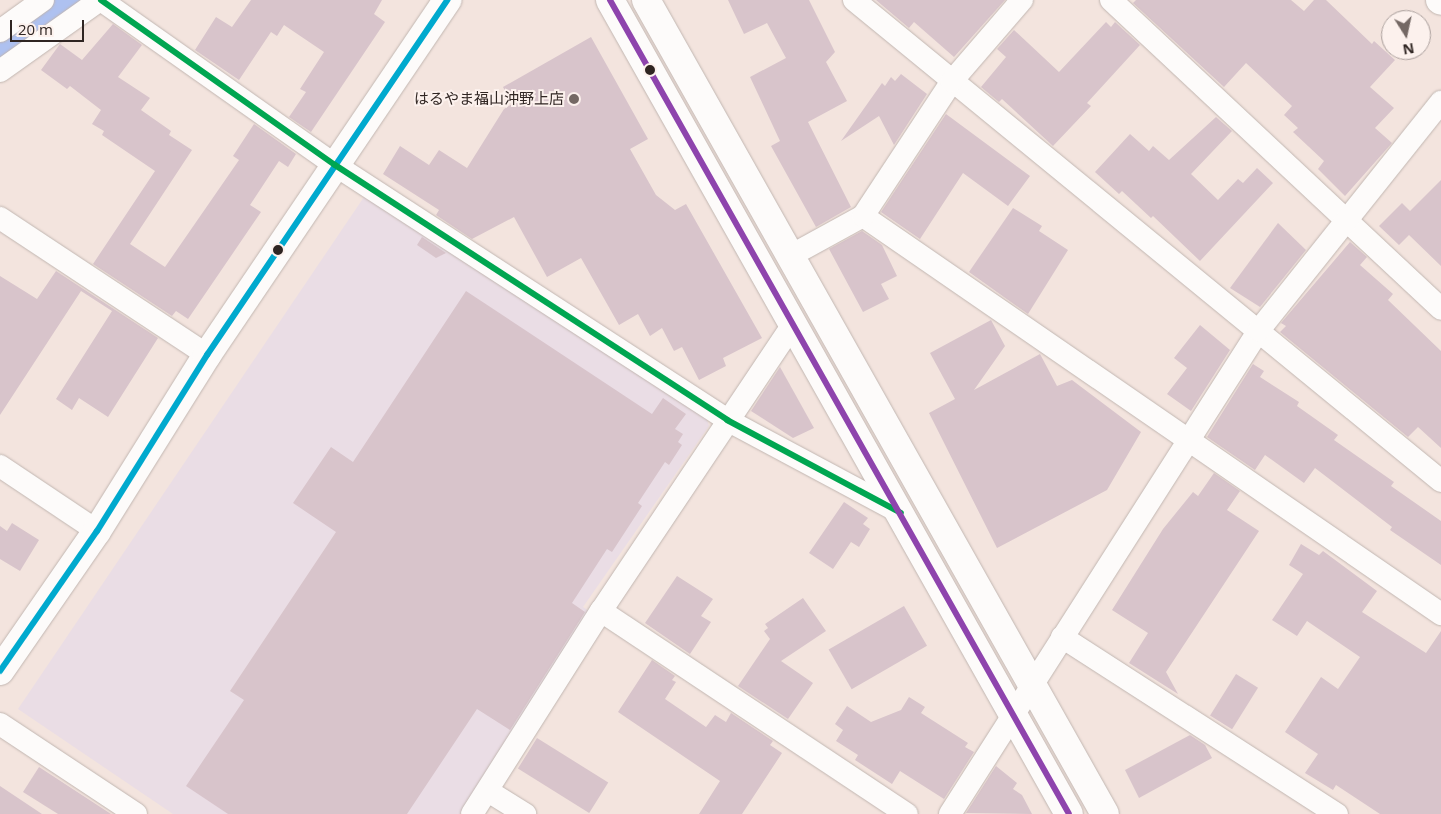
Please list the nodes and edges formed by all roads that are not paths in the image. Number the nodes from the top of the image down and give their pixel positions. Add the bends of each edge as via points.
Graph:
1 (43, 0) edge
2 (100, 0) edge
3 (447, 0) edge
4 (610, 0) edge
5 (646, 0) edge
6 (854, 0) edge
7 (1022, 0) edge
8 (1111, 0) edge
9 (0, 31) edge
10 (0, 71) edge
11 (952, 81) junction
12 (1441, 102) edge
13 (335, 166) junction
14 (863, 216) junction
15 (0, 218) edge
16 (1345, 219) junction
17 (790, 256) junction
18 (1441, 309) edge
19 (793, 324) junction
20 (1259, 330) junction
21 (208, 354) junction
22 (727, 420) junction
23 (1188, 439) junction
24 (0, 466) edge
25 (1441, 481) edge
26 (901, 513) junction
27 (97, 531) junction
28 (600, 611) junction
29 (1441, 614) edge
30 (1062, 638) junction
31 (0, 672) edge
32 (1030, 684) junction
33 (1014, 718) junction
34 (0, 724) edge
35 (488, 791) junction
36 (136, 814) edge
37 (472, 814) edge
38 (524, 814) edge
39 (907, 814) edge
40 (950, 814) edge
41 (1070, 814) edge
42 (1105, 814) edge
43 (1337, 814) edge

1 - 9 street
2 - 10 street
2 - 13 street
3 - 13 street
4 - 19 street
5 - 17 street
6 - 11 street
7 - 11 street
8 - 16 street
11 - 14 street
11 - 20 street
12 - 16 street
13 - 21 street
13 - 22 street
14 - 17 street
14 - 23 street
15 - 21 street
16 - 18 street
16 - 20 street
17 - 32 street
19 - 22 street
19 - 26 street
20 - 23 street
20 - 25 street
21 - 27 street
22 - 26 street
22 - 28 street
23 - 29 street
23 - 30 street
24 - 27 street
26 - 33 street
27 - 31 street
28 - 35 street
28 - 39 street
30 - 32 street
30 - 43 street
32 - 33 street
32 - 42 street
33 - 40 street
33 - 41 street
34 - 36 street
35 - 37 street
35 - 38 street

